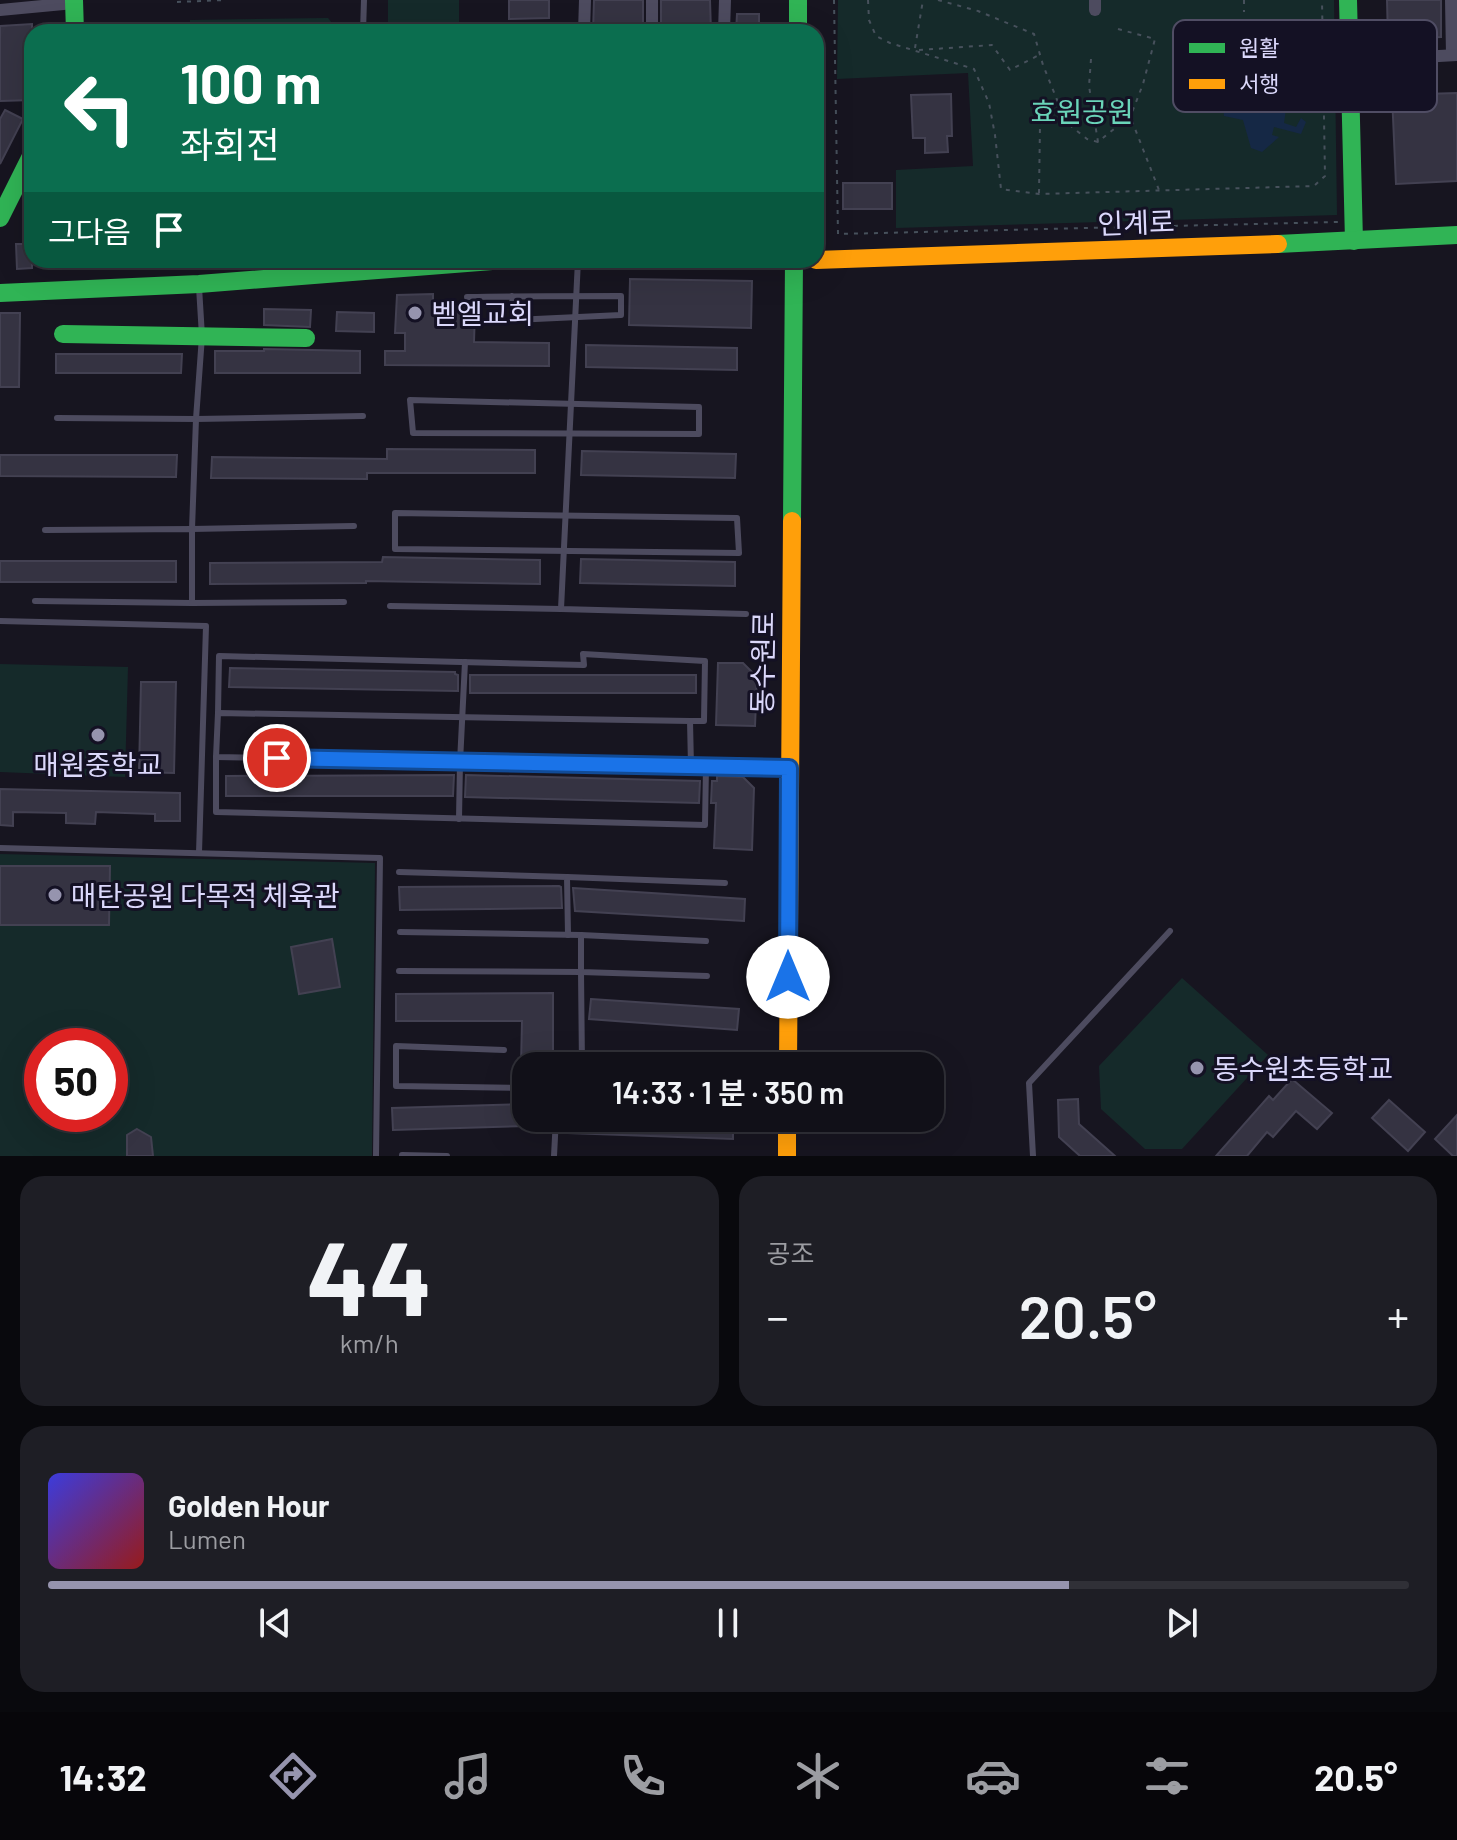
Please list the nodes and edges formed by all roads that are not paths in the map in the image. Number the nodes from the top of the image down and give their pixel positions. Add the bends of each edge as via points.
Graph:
1 (364, 0) edge
2 (585, 0) edge
3 (652, 0) edge
4 (725, 0) edge
5 (798, 0) edge
6 (1348, 0) edge
7 (1451, 0) edge
8 (74, 2) edge
9 (0, 10) edge
10 (1349, 20) edge
11 (75, 24) edge
12 (363, 24) edge
13 (584, 24) edge
14 (652, 24) edge
15 (724, 24) edge
16 (798, 24) edge
17 (1455, 55) edge
18 (1351, 112) edge
19 (24, 170) edge
20 (0, 218) edge
21 (1457, 235) edge
22 (1354, 241) junction
23 (824, 260) edge
24 (403, 268) edge
25 (578, 268) edge
26 (794, 268) edge
27 (199, 284) junction
28 (0, 293) edge
29 (512, 296) junction
30 (577, 296) junction
31 (467, 297) dead end
32 (576, 316) junction
33 (63, 334) dead end
34 (202, 336) junction
35 (306, 338) dead end
36 (570, 404) junction
37 (363, 416) dead end
38 (57, 418) dead end
39 (196, 419) junction
40 (569, 434) junction
41 (566, 515) junction
42 (354, 526) dead end
43 (192, 529) junction
44 (45, 530) dead end
45 (563, 551) junction
46 (35, 601) dead end
47 (344, 602) dead end
48 (192, 603) junction
49 (390, 606) dead end
50 (561, 609) junction
51 (746, 614) dead end
52 (0, 621) edge
53 (465, 662) junction
54 (218, 713) junction
55 (462, 717) junction
56 (690, 721) junction
57 (216, 757) junction
58 (460, 762) junction
59 (691, 766) junction
60 (706, 766) junction
61 (789, 768) junction
62 (459, 819) junction
63 (0, 848) edge
64 (199, 853) junction
65 (399, 872) dead end
66 (567, 877) junction
67 (725, 883) dead end
68 (1170, 931) dead end
69 (400, 932) dead end
70 (568, 935) junction
71 (581, 935) junction
72 (706, 941) dead end
73 (399, 971) dead end
74 (581, 972) junction
75 (707, 976) dead end
76 (504, 1050) dead end
77 (582, 1052) edge
78 (788, 1052) edge
79 (512, 1088) edge
80 (555, 1132) edge
81 (787, 1132) edge
82 (402, 1155) edge
83 (376, 1156) edge
84 (447, 1156) edge
85 (554, 1156) edge
86 (787, 1156) edge
87 (1033, 1156) edge

1 - 12 lane
2 - 13 street
3 - 14 street
4 - 15 street
5 - 16 street
6 - 10 street
7 - 17 street
8 - 9 street
8 - 11 street
18 - 22 street
19 - 20 street
21 - 22 street, 인계로
22 - 23 street, 인계로
24 - 27 street
25 - 30 lane
26 - 61 street, 동수원로
27 - 28 street
27 - 34 lane
29 - 30 lane
29 - 31 lane
29 - 32 lane via 514,320
30 - 32 lane
30 - 32 lane via 621,296 621,315
32 - 36 lane
33 - 34 street
34 - 35 street
34 - 39 lane
36 - 40 lane
36 - 40 lane via 699,407 699,434
36 - 40 lane via 410,400 413,433
37 - 39 lane
38 - 39 lane
39 - 43 lane
40 - 41 lane
41 - 45 lane
41 - 45 lane via 395,513 395,549
41 - 45 lane via 737,518 739,553
42 - 43 lane
43 - 44 lane
43 - 48 lane
45 - 50 lane
46 - 48 lane
47 - 48 lane
49 - 50 lane
50 - 51 lane
52 - 64 lane via 206,626
53 - 54 lane via 219,656
53 - 55 lane
53 - 56 lane via 584,665 583,654 705,661 704,721
54 - 55 lane
54 - 57 lane
55 - 56 lane
55 - 58 lane
56 - 59 lane
57 - 58 lane
57 - 62 lane via 216,812
58 - 59 lane
58 - 62 lane
59 - 60 lane
60 - 61 lane
60 - 62 lane via 705,825
61 - 78 street, 동수원로
63 - 64 lane
64 - 83 lane via 380,858
65 - 66 lane
66 - 67 lane
66 - 70 lane
68 - 87 lane via 1029,1083
69 - 70 lane
70 - 71 lane
71 - 72 lane
71 - 74 lane
73 - 74 lane
74 - 75 lane
74 - 77 lane
76 - 79 lane via 396,1046 396,1086
80 - 85 lane
81 - 86 street
82 - 84 lane

